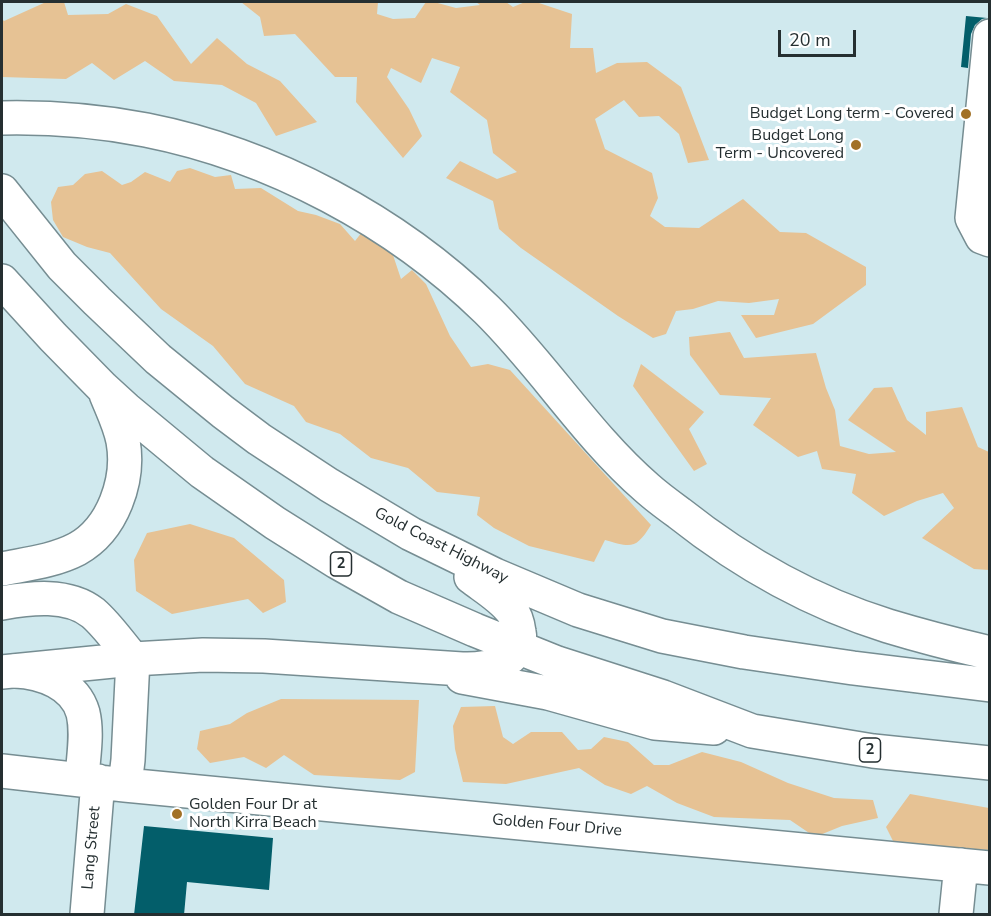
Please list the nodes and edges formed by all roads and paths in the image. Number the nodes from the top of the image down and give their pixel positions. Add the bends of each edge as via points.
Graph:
1 (990, 36) edge
2 (2, 118) edge
3 (2, 191) edge
4 (990, 240) edge
5 (2, 281) edge
6 (103, 388) junction
7 (411, 534) junction
8 (2, 568) edge
9 (2, 603) edge
10 (518, 648) junction
11 (990, 653) edge
12 (134, 659) junction
13 (380, 665) junction
14 (4, 671) edge
15 (990, 685) edge
16 (752, 731) junction
17 (990, 763) edge
18 (2, 771) edge
19 (102, 782) junction
20 (975, 866) edge
21 (87, 915) edge
22 (956, 915) edge

1 - 4 main road via 972,218 982,237
2 - 11 main road via 80,120 193,141 294,178 338,200 408,244 455,281 536,364 609,452 647,489 712,539 798,590 844,610 886,626
3 - 7 main road, Gold Coast Highway via 62,266 158,358 259,439
5 - 6 main road, 2
6 - 8 main road via 123,440 124,461 123,484 106,523 92,538 63,555
6 - 10 main road, 2 via 202,472 319,551 399,597
7 - 10 main road via 482,584 510,609 519,632
7 - 15 main road, Gold Coast Highway via 578,610 662,636 744,652
9 - 12 main road via 44,599 81,606
10 - 13 main road via 508,659 481,669
10 - 16 main road, 2
12 - 13 main road via 264,656
12 - 14 main road
12 - 19 main road via 128,760
13 - 16 main road via 548,693 655,723
14 - 19 main road via 29,672 66,688 82,710
16 - 17 main road, 2 via 873,751
18 - 19 main road, Golden Four Drive
19 - 20 main road, Golden Four Drive
19 - 21 main road, Lang Street
20 - 22 main road

